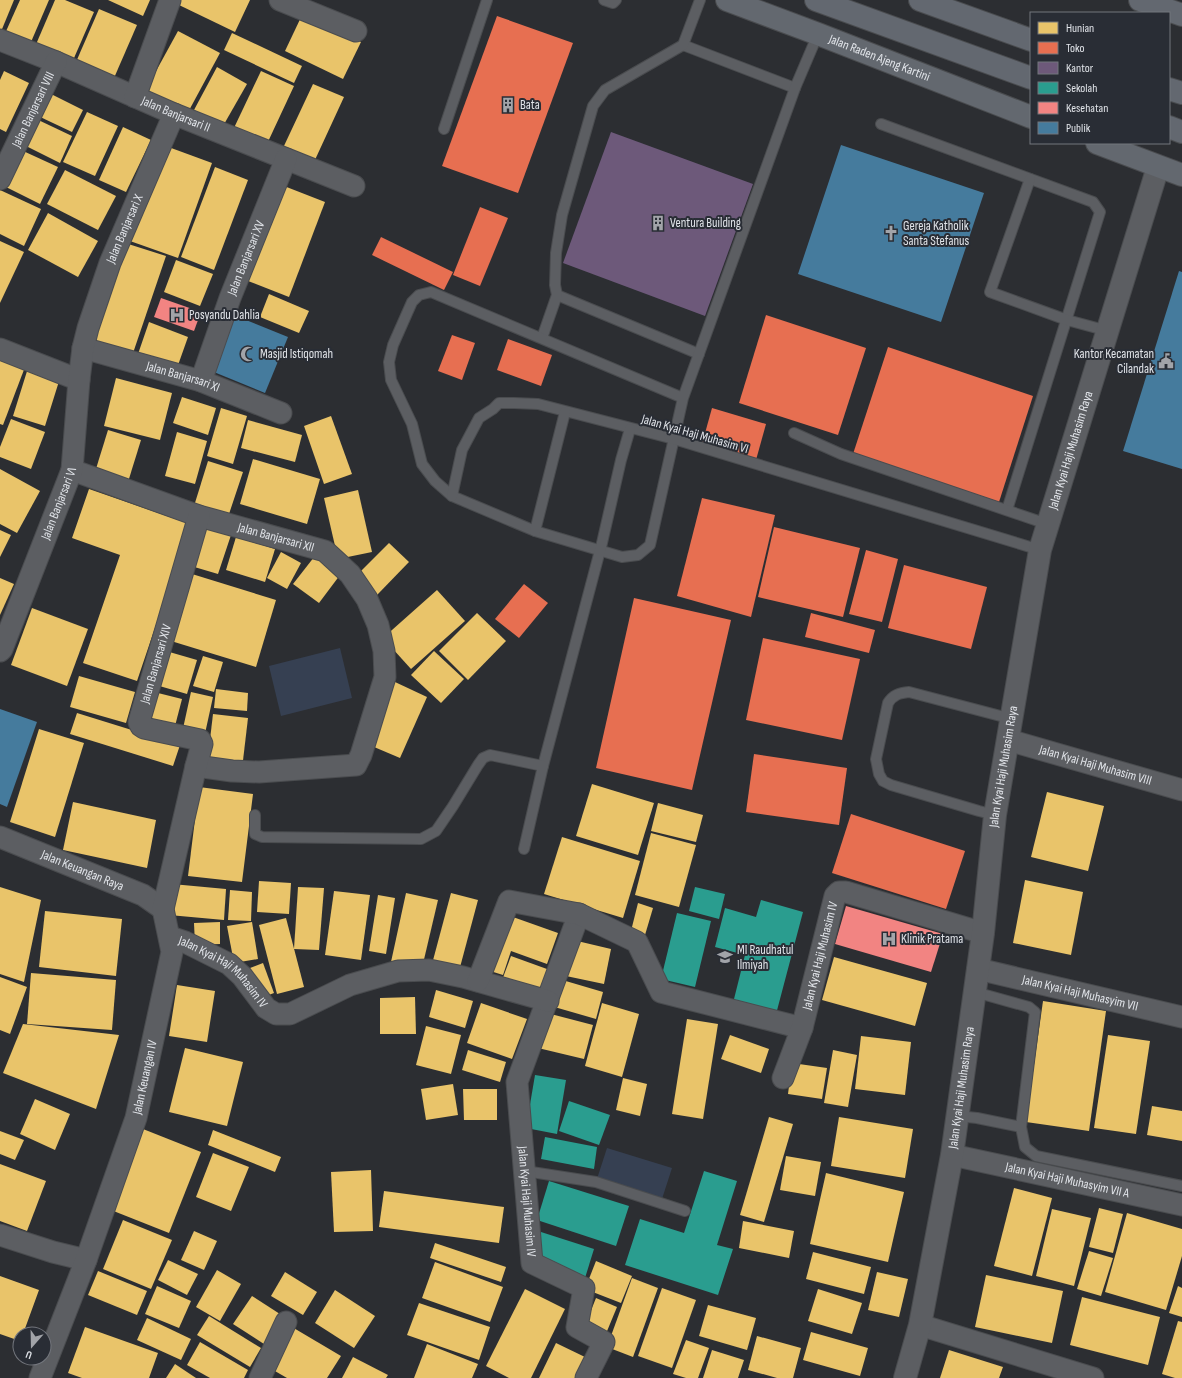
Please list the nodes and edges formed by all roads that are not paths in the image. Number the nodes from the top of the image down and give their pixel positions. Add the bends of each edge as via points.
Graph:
1 (170, 0) edge
2 (280, 0) edge
3 (486, 0) edge
4 (604, 0) edge
5 (616, 0) edge
6 (700, 0) edge
7 (727, 0) edge
8 (816, 0) edge
9 (920, 0) edge
10 (1140, 0) edge
11 (1182, 15) edge
12 (356, 31) dead end
13 (818, 34) junction
14 (0, 40) edge
15 (1030, 40) edge
16 (683, 45) junction
17 (56, 62) junction
18 (1030, 78) edge
19 (795, 88) junction
20 (1170, 89) edge
21 (1182, 93) edge
22 (135, 97) junction
23 (174, 114) junction
24 (1030, 117) edge
25 (881, 124) dead end
26 (1170, 128) edge
27 (444, 129) dead end
28 (1182, 132) edge
29 (1100, 144) edge
30 (286, 159) junction
31 (1158, 167) junction
32 (1182, 175) edge
33 (1, 176) edge
34 (1030, 179) junction
35 (354, 186) dead end
36 (557, 295) junction
37 (1067, 320) junction
38 (1108, 332) junction
39 (542, 338) junction
40 (83, 348) junction
41 (0, 349) edge
42 (699, 354) junction
43 (79, 380) junction
44 (201, 381) junction
45 (683, 398) junction
46 (565, 412) junction
47 (281, 413) dead end
48 (630, 429) junction
49 (794, 433) dead end
50 (674, 439) junction
51 (72, 470) junction
52 (452, 496) junction
53 (1007, 510) junction
54 (199, 516) junction
55 (1047, 524) junction
56 (535, 531) junction
57 (599, 550) junction
58 (1040, 550) junction
59 (0, 650) edge
60 (1010, 729) junction
61 (196, 766) junction
62 (543, 766) junction
63 (1182, 790) edge
64 (255, 815) dead end
65 (995, 815) junction
66 (0, 837) edge
67 (524, 849) dead end
68 (163, 909) junction
69 (579, 914) junction
70 (983, 933) junction
71 (170, 937) junction
72 (978, 969) junction
73 (478, 981) junction
74 (975, 992) junction
75 (548, 1001) junction
76 (1182, 1017) edge
77 (802, 1028) junction
78 (783, 1078) dead end
79 (958, 1116) junction
80 (1021, 1127) junction
81 (952, 1155) junction
82 (526, 1171) junction
83 (1182, 1186) edge
84 (1182, 1205) edge
85 (685, 1211) dead end
86 (0, 1235) edge
87 (86, 1260) junction
88 (286, 1322) dead end
89 (920, 1325) junction
90 (40, 1378) edge
91 (260, 1378) edge
92 (586, 1378) edge
93 (904, 1378) edge
94 (1093, 1378) edge

1 - 22 street
2 - 12 street
3 - 27 lane
4 - 5 lane via 613,3
6 - 16 lane
7 - 13 highway, Jalan Raden Ajeng Kartini
8 - 18 highway
9 - 15 highway
10 - 11 highway
13 - 19 lane
13 - 24 highway, Jalan Raden Ajeng Kartini
14 - 17 street, Jalan Banjarsari II
16 - 19 lane
16 - 36 lane via 605,90 593,106 562,215 556,253
17 - 22 street, Jalan Banjarsari II
17 - 33 street, Jalan Banjarsari VIII
19 - 42 lane
20 - 21 highway
22 - 23 street, Jalan Banjarsari II
23 - 30 street, Jalan Banjarsari II
23 - 40 street, Jalan Banjarsari X via 110,263
25 - 34 lane
26 - 28 highway
29 - 31 highway
30 - 35 street, Jalan Banjarsari II
30 - 44 street, Jalan Banjarsari XV via 230,298
31 - 32 highway
31 - 38 street, Jalan Kyai Haji Muhasim Raya
34 - 37 lane via 1093,202 1100,212
34 - 37 lane via 990,292
36 - 39 lane
36 - 42 lane
37 - 38 lane
37 - 53 lane
38 - 55 street, Jalan Kyai Haji Muhasim Raya
39 - 45 lane
39 - 52 lane via 431,292 419,295 412,302 393,345 389,362 392,380 412,424 422,464 435,481
40 - 43 street, Jalan Banjarsari VI
40 - 44 street, Jalan Banjarsari XI
41 - 43 street
42 - 45 lane
43 - 51 street, Jalan Banjarsari VI
44 - 47 street, Jalan Banjarsari XI
45 - 50 lane
46 - 48 lane
46 - 52 lane via 538,404 499,403 480,418 462,450
46 - 56 lane
48 - 50 lane, Jalan Kyai Haji Muhasim VI
48 - 57 lane, Jalan Kyai Haji Muhasim VI
49 - 53 lane via 841,454
50 - 57 lane via 650,545 638,555 622,557
50 - 58 lane, Jalan Kyai Haji Muhasim VI
51 - 54 street, Jalan Banjarsari XII
51 - 59 street, Jalan Banjarsari VI
52 - 56 lane
53 - 55 lane
54 - 61 street, Jalan Banjarsari XIV via 139,722 144,728 200,740 202,744
54 - 61 street, Jalan Banjarsari XII via 325,552 350,574 367,599 378,625 384,651 384,677 356,765 259,772
55 - 58 street, Jalan Kyai Haji Muhasim Raya
56 - 57 lane
57 - 62 lane, Jalan Kyai Haji Muhasim VI
58 - 60 street, Jalan Kyai Haji Muhasim Raya
60 - 63 street, Jalan Kyai Haji Muhasim VIII
60 - 65 street, Jalan Kyai Haji Muhasim Raya
60 - 65 lane via 909,692 902,692 891,698 888,703 876,759 883,781 891,785
61 - 68 street, Jalan Keuangan IV
62 - 64 lane via 490,754 483,758 436,831 421,840 262,838 255,834
62 - 67 lane, Jalan Kyai Haji Muhasim VI
65 - 70 street, Jalan Kyai Haji Muhasim Raya
66 - 68 street, Jalan Keuangan Raya via 143,895
68 - 71 street, Jalan Keuangan IV
69 - 73 street, Jalan Kyai Haji Muhasim IV via 509,901
69 - 75 street, Jalan Kyai Haji Muhasim IV
69 - 77 street, Jalan Kyai Haji Muhasim IV via 637,942 661,992
70 - 72 street, Jalan Kyai Haji Muhasim Raya
70 - 77 street, Jalan Kyai Haji Muhasim IV via 839,892
71 - 73 street, Jalan Kyai Haji Muhasim IV via 229,964 242,976 266,1008 276,1014 290,1014 350,985 398,971 429,970
71 - 87 street, Jalan Keuangan IV via 172,952 136,1118
72 - 74 street, Jalan Kyai Haji Muhasim Raya
72 - 76 street, Jalan Kyai Haji Muhasyim VII
73 - 75 street, Jalan Kyai Haji Muhasim IV
74 - 79 street, Jalan Kyai Haji Muhasim Raya
74 - 80 lane via 1029,1007 1034,1012
75 - 82 street, Jalan Kyai Haji Muhasim IV via 517,1082
77 - 78 street, Jalan Kyai Haji Muhasim IV
79 - 80 lane
79 - 81 street, Jalan Kyai Haji Muhasim Raya
80 - 83 lane via 1025,1146 1036,1156
81 - 84 street, Jalan Kyai Haji Muhasyim VII A
81 - 89 street, Jalan Kyai Haji Muhasim Raya
82 - 85 lane via 596,1182
82 - 92 street, Jalan Kyai Haji Muhasim IV via 532,1263 584,1288 576,1327 604,1342
86 - 87 street
87 - 90 street, Jalan Keuangan IV
88 - 91 street
89 - 93 street, Jalan Kyai Haji Muhasim Raya
89 - 94 street

